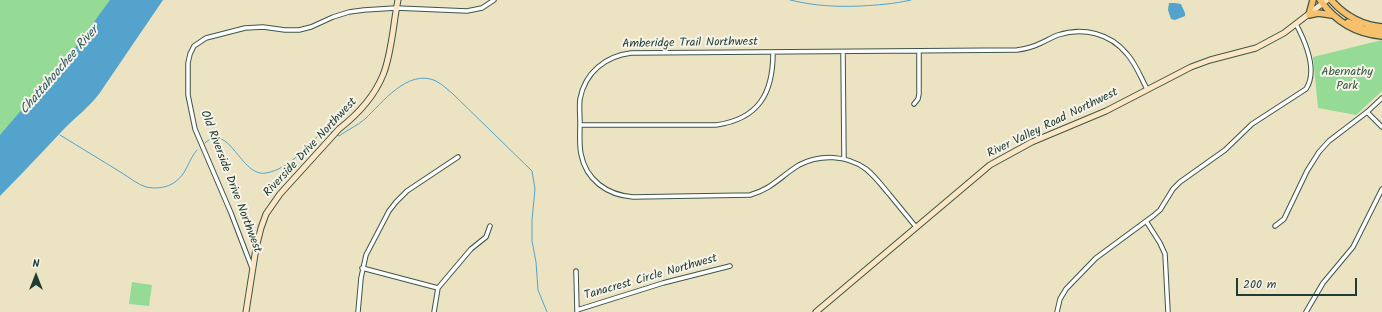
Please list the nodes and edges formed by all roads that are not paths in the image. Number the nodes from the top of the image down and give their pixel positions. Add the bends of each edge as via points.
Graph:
1 (398, 0) edge
2 (494, 0) edge
3 (1313, 0) edge
4 (1331, 0) edge
5 (1323, 1) edge
6 (396, 8) junction
7 (1309, 15) junction
8 (1334, 16) junction
9 (1296, 24) junction
10 (1382, 27) edge
11 (1382, 32) edge
12 (1382, 36) edge
13 (843, 52) junction
14 (919, 52) junction
15 (773, 53) junction
16 (1147, 89) junction
17 (1382, 98) edge
18 (914, 104) dead end
19 (1367, 112) junction
20 (580, 126) junction
21 (1382, 127) edge
22 (458, 157) dead end
23 (844, 159) junction
24 (1382, 189) edge
25 (1146, 222) junction
26 (490, 226) dead end
27 (1275, 226) dead end
28 (916, 227) junction
29 (730, 266) dead end
30 (362, 268) junction
31 (576, 271) dead end
32 (252, 272) junction
33 (438, 288) junction
34 (577, 311) edge
35 (246, 312) edge
36 (358, 312) edge
37 (434, 312) edge
38 (816, 312) edge
39 (1058, 312) edge
40 (1168, 312) edge
41 (1306, 312) edge

1 - 6 street, Riverside Drive Northwest
2 - 6 street, Old Riverside Drive Northwest via 482,8 467,11
3 - 7 main road
4 - 10 main road via 1354,19
5 - 7 street, River Valley Road Northwest
5 - 8 main road
5 - 11 main road via 1353,24
6 - 32 street, Riverside Drive Northwest via 387,62 378,86 365,105 280,194 266,214
6 - 32 street, Old Riverside Drive Northwest via 349,12 299,30 246,28 206,38 192,49 188,63 188,95 195,129 231,213
7 - 8 main road via 1318,13
7 - 9 street, River Valley Road Northwest
8 - 12 main road via 1355,30
9 - 16 street, River Valley Road Northwest via 1263,45 1191,67
9 - 25 street via 1305,42 1309,59 1310,84 1252,124 1225,150 1180,182 1160,210
13 - 14 street, Amberidge Trail Northwest
13 - 15 street, Amberidge Trail Northwest
13 - 23 street
14 - 16 street, Amberidge Trail Northwest via 1017,50 1034,46 1064,33 1091,32 1108,38 1123,49
14 - 18 street via 919,94
15 - 20 street via 772,75 766,94 752,111 736,120 716,124
15 - 20 street, Amberidge Trail Northwest via 631,53 614,57 598,67 585,83 580,100
16 - 28 street, River Valley Road Northwest via 1106,111 1032,142 990,165
17 - 19 street
19 - 21 street
19 - 27 street via 1329,141 1319,152 1284,219
20 - 23 street, Amberidge Trail Northwest via 580,153 589,173 604,189 626,196 750,195 767,189 807,161 825,158
22 - 30 street via 407,191 396,202 372,242
23 - 28 street, Amberidge Trail Northwest via 858,164 871,173
24 - 41 street via 1353,247 1323,283
25 - 39 street via 1091,263 1063,294
25 - 40 street via 1165,254
26 - 33 street via 486,237 471,249
28 - 38 street, River Valley Road Northwest
29 - 34 street, Tanacrest Circle Northwest via 663,283
30 - 33 street
30 - 36 street
31 - 34 street
32 - 35 street, Riverside Drive Northwest
33 - 37 street

